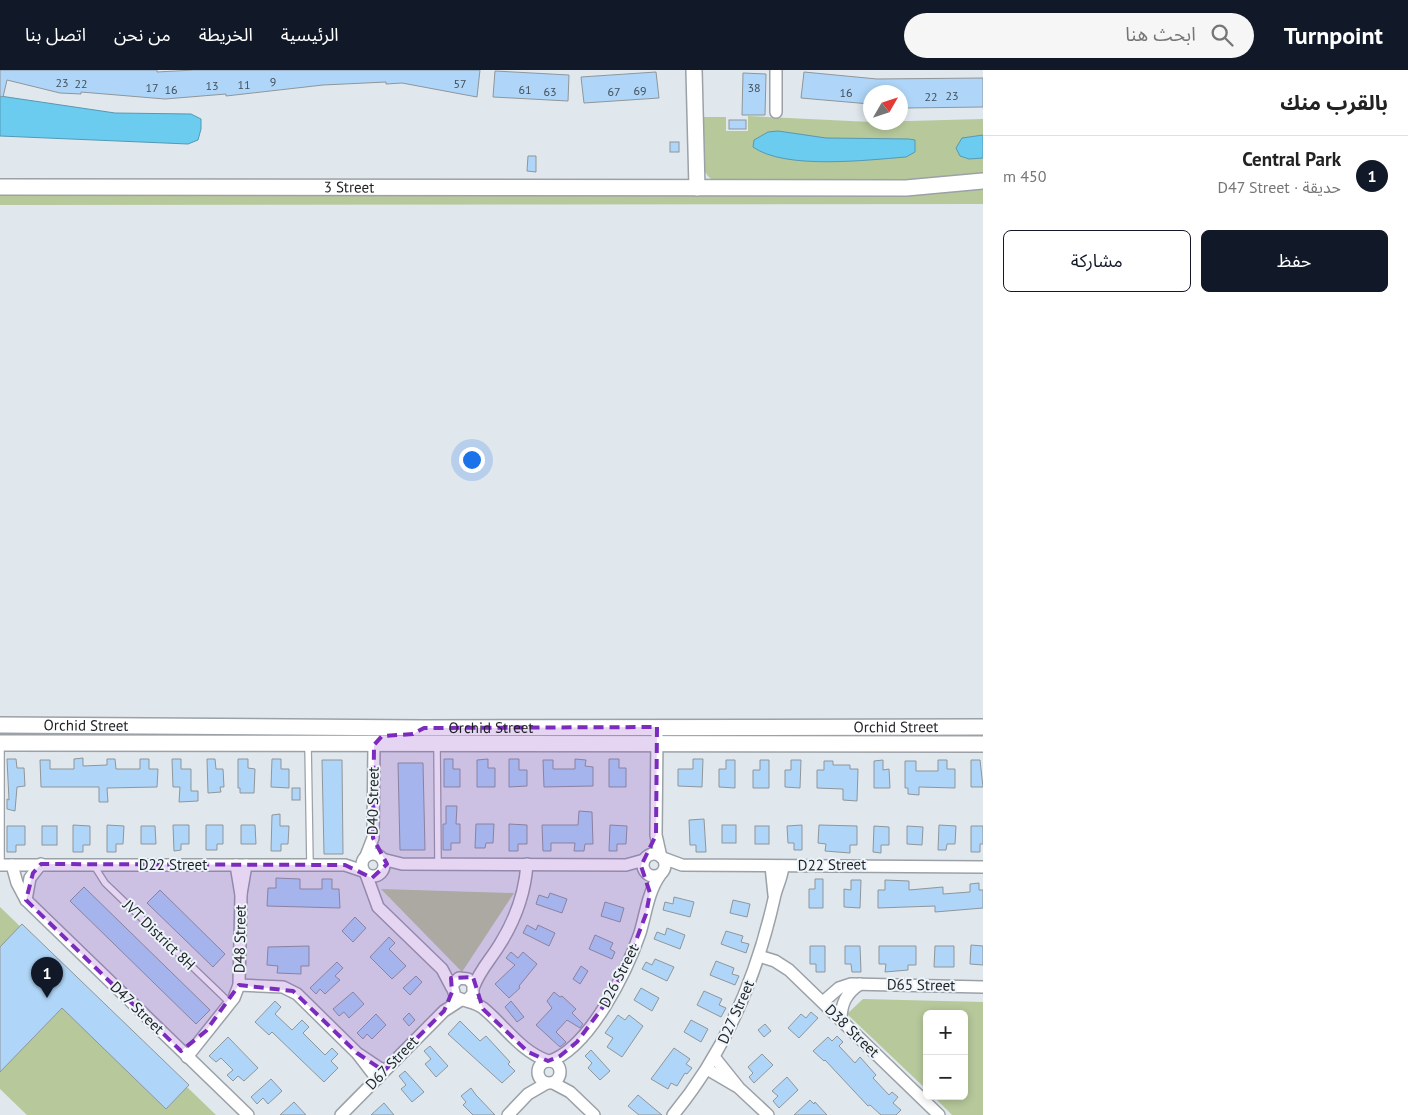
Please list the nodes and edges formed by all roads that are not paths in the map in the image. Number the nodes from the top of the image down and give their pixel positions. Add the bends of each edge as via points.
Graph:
1 (776, 70) edge
2 (691, 73) edge
3 (776, 112) dead end
4 (983, 181) edge
5 (0, 187) edge
6 (697, 188) junction
7 (0, 725) edge
8 (983, 726) edge
9 (656, 727) junction
10 (424, 728) junction
11 (0, 743) edge
12 (308, 744) junction
13 (437, 744) junction
14 (657, 744) junction
15 (983, 744) edge
16 (374, 745) junction
17 (656, 835) junction
18 (373, 838) junction
19 (365, 857) junction
20 (662, 857) junction
21 (647, 858) junction
22 (40, 864) junction
23 (93, 864) junction
24 (438, 864) junction
25 (527, 864) junction
26 (4, 865) edge
27 (241, 865) junction
28 (310, 865) junction
29 (345, 865) junction
30 (626, 865) junction
31 (682, 865) junction
32 (777, 866) junction
33 (375, 867) junction
34 (983, 867) edge
35 (646, 873) junction
36 (661, 874) junction
37 (650, 893) junction
38 (26, 900) junction
39 (759, 956) junction
40 (483, 967) junction
41 (442, 969) junction
42 (463, 977) junction
43 (860, 984) junction
44 (239, 986) junction
45 (983, 987) edge
46 (474, 988) junction
47 (452, 990) junction
48 (464, 1000) junction
49 (822, 1002) junction
50 (230, 1003) junction
51 (483, 1009) junction
52 (444, 1011) junction
53 (841, 1020) junction
54 (569, 1050) junction
55 (528, 1052) junction
56 (184, 1054) junction
57 (715, 1058) junction
58 (549, 1061) junction
59 (707, 1069) junction
60 (561, 1071) junction
61 (538, 1073) junction
62 (380, 1075) junction
63 (550, 1083) junction
64 (739, 1088) junction
65 (570, 1092) junction
66 (528, 1094) junction
67 (248, 1115) edge
68 (342, 1115) edge
69 (508, 1115) edge
70 (594, 1115) edge
71 (673, 1115) edge
72 (768, 1115) edge
73 (939, 1115) edge

1 - 3 street
2 - 6 street
4 - 6 street, 3 Street via 906,188
5 - 6 street, 3 Street
7 - 10 street, Orchid Street
8 - 9 street, Orchid Street
9 - 10 street, Orchid Street
9 - 14 street
10 - 16 street via 413,734 385,735
11 - 12 street, Orchid Street
11 - 26 lane
12 - 16 street, Orchid Street
12 - 28 lane
13 - 14 street, Orchid Street
13 - 16 street, Orchid Street
13 - 24 lane
14 - 15 street, Orchid Street
14 - 17 street
16 - 18 street, D40 Street
17 - 20 street
17 - 21 street
18 - 19 street, D40 Street
18 - 33 street
19 - 29 street, D22 Street
19 - 33 street, D22 Street via 373,853
20 - 21 street via 656,854
20 - 31 street, D22 Street
20 - 36 street via 666,864
21 - 30 street
21 - 35 street via 643,866
22 - 23 street, D22 Street
22 - 26 street, D22 Street
22 - 38 street via 30,878
23 - 27 street, D22 Street
23 - 50 lane, JVT District 8H via 105,883
24 - 25 street
24 - 33 street
25 - 30 street
25 - 40 street via 517,912 500,945
26 - 38 street, D47 Street
27 - 28 street, D22 Street
27 - 44 street, D48 Street
28 - 29 street, D22 Street
29 - 33 street, D22 Street
30 - 35 street
31 - 32 street, D22 Street
31 - 36 street, D22 Street
32 - 34 street, D22 Street
32 - 39 street, D27 Street via 774,896
33 - 41 street via 372,889 375,901
35 - 36 street via 653,877
35 - 37 street, D26 Street
36 - 37 street, D26 Street
37 - 54 street, D26 Street via 640,932 618,984 598,1016
38 - 56 street, D47 Street
39 - 49 street, D38 Street via 783,965
39 - 57 street, D27 Street via 740,1009
40 - 42 street
40 - 46 street
41 - 42 street
41 - 47 street
42 - 46 street via 470,980
42 - 47 street via 455,981
43 - 45 street, D65 Street
43 - 49 street, D65 Street via 842,986
43 - 53 street via 844,1002
44 - 50 street, D48 Street
44 - 62 street via 278,987 293,991
46 - 48 street via 472,996
46 - 51 street
47 - 48 street
47 - 52 street, D67 Street
48 - 51 street
48 - 52 street, D67 Street
49 - 53 street, D38 Street
50 - 56 street, D48 Street
51 - 55 street
52 - 62 street, D67 Street
53 - 73 street, D38 Street
54 - 58 street, D26 Street
54 - 60 street, D26 Street
55 - 58 street
55 - 61 street
56 - 67 street, D47 Street
57 - 59 street, D27 Street
57 - 64 street
58 - 60 street via 557,1063
58 - 61 street via 541,1064
59 - 64 street
59 - 71 street, D27 Street
60 - 63 street via 557,1080
60 - 65 street
61 - 63 street
61 - 66 street
62 - 68 street, D67 Street
63 - 65 street
63 - 66 street
64 - 72 street
65 - 70 street
66 - 69 street

